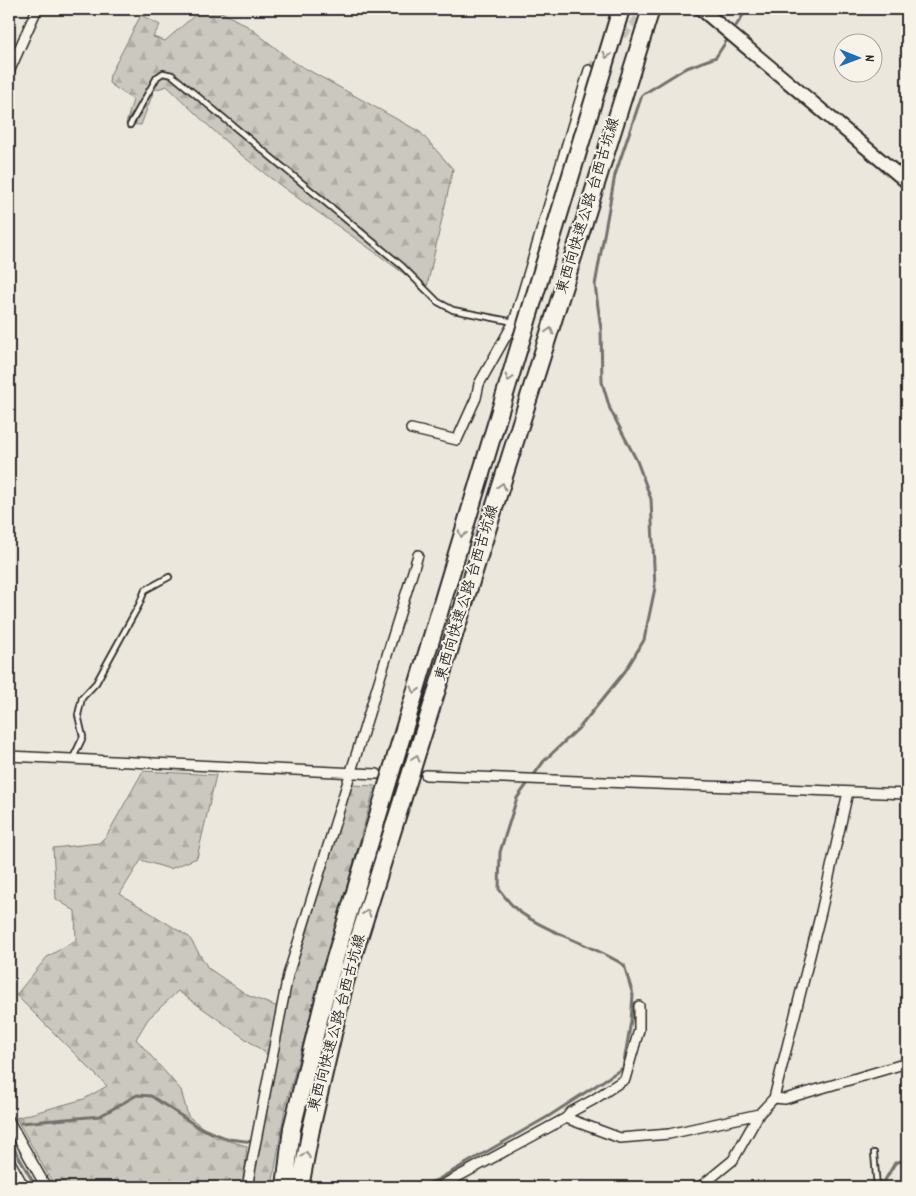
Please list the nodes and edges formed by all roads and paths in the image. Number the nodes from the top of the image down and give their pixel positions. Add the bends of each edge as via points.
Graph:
1 (37, 9) edge
2 (621, 9) edge
3 (651, 9) edge
4 (701, 9) edge
5 (589, 70) tunnel mouth
6 (9, 72) edge
7 (130, 125) dead end
8 (907, 182) edge
9 (514, 322) junction
10 (411, 429) dead end
11 (418, 555) dead end
12 (169, 576) dead end
13 (9, 756) edge
14 (73, 760) junction
15 (351, 774) junction
16 (378, 774) dead end
17 (426, 775) dead end
18 (848, 792) junction
19 (907, 794) edge
20 (639, 1006) dead end
21 (907, 1064) edge
22 (774, 1098) junction
23 (759, 1114) junction
24 (566, 1118) junction
25 (9, 1121) edge
26 (874, 1153) dead end
27 (9, 1160) edge
28 (300, 1185) edge
29 (24, 1187) edge
30 (46, 1187) edge
31 (247, 1187) edge
32 (284, 1187) edge
33 (439, 1187) edge
34 (700, 1187) edge
35 (877, 1187) edge

1 - 6 street
2 -> 32 highway, 東西向快速公路 台西古坑線, bridge via 330,975 292,1128
28 -> 3 highway, 東西向快速公路 台西古坑線, bridge via 345,982
4 - 8 street
5 - 9 street
7 - 9 lane via 157,77 163,73 172,74 402,266 438,302 453,310
9 - 10 street via 479,384 458,440
11 - 15 street
12 - 14 lane via 145,590 96,683 82,698 78,715 83,737
13 - 14 street
14 - 15 street
15 - 16 street
15 - 31 street via 288,975
17 - 18 street
18 - 19 street
18 - 22 street
20 - 24 street via 639,1030 625,1079
21 - 22 street via 785,1099
22 - 23 street
23 - 24 street via 669,1134 620,1138
23 - 34 street via 733,1160
24 - 33 street
25 - 30 street
26 - 35 lane
27 - 29 street

